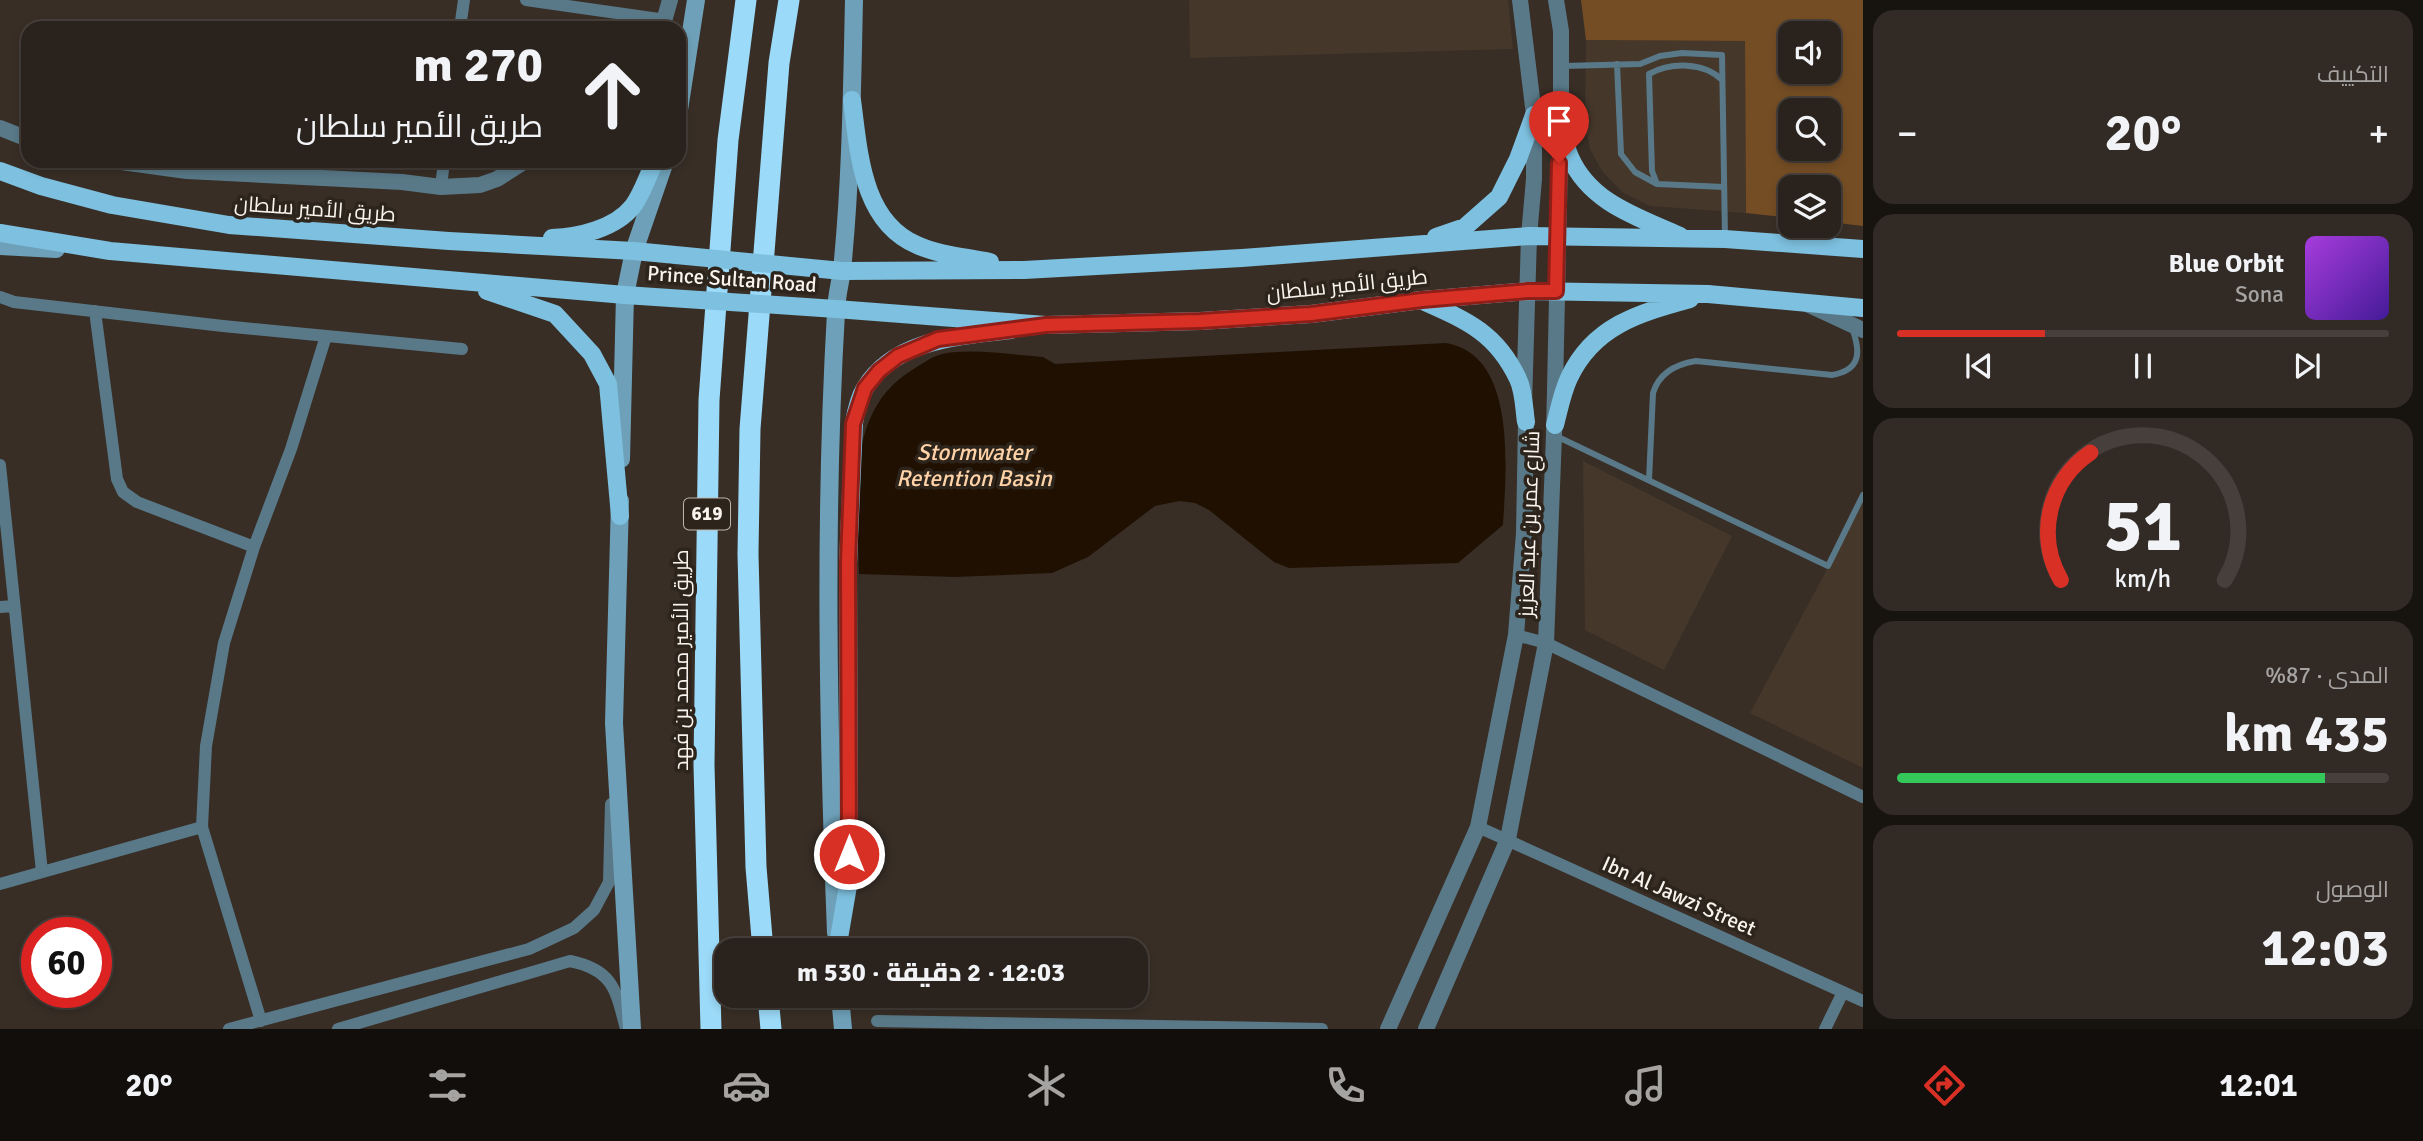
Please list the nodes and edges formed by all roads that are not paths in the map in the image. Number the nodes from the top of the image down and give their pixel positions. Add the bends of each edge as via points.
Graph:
1 (464, 0) edge
2 (526, 0) edge
3 (670, 0) edge
4 (696, 0) edge
5 (746, 0) edge
6 (789, 0) edge
7 (854, 0) edge
8 (1520, 0) edge
9 (1556, 0) edge
10 (461, 21) edge
11 (647, 21) edge
12 (665, 21) edge
13 (1617, 64) junction
14 (686, 65) edge
15 (1559, 66) junction
16 (1722, 80) junction
17 (852, 100) junction
18 (1561, 114) junction
19 (1534, 116) junction
20 (0, 128) edge
21 (21, 136) edge
22 (165, 168) edge
23 (443, 168) edge
24 (515, 168) edge
25 (652, 168) edge
26 (663, 168) edge
27 (0, 169) edge
28 (1657, 184) junction
29 (441, 187) junction
30 (1724, 187) junction
31 (0, 233) edge
32 (1529, 236) junction
33 (1557, 237) junction
34 (1686, 239) junction
35 (1725, 239) junction
36 (449, 241) junction
37 (1412, 245) junction
38 (0, 246) edge
39 (1863, 249) edge
40 (110, 251) junction
41 (634, 251) junction
42 (1024, 270) junction
43 (842, 271) junction
44 (415, 276) junction
45 (1528, 291) junction
46 (1556, 291) junction
47 (1708, 294) junction
48 (625, 295) junction
49 (0, 297) edge
50 (1422, 300) junction
51 (1801, 302) junction
52 (1863, 308) edge
53 (836, 309) junction
54 (95, 311) junction
55 (1046, 325) junction
56 (1857, 328) edge
57 (326, 336) junction
58 (462, 349) dead end
59 (1526, 422) junction
60 (1555, 430) junction
61 (0, 466) edge
62 (1648, 480) junction
63 (1863, 495) edge
64 (620, 516) junction
65 (254, 547) junction
66 (14, 606) junction
67 (0, 607) edge
68 (1516, 635) junction
69 (1546, 643) junction
70 (614, 723) junction
71 (1862, 794) edge
72 (202, 827) junction
73 (1478, 827) junction
74 (1508, 839) junction
75 (42, 872) junction
76 (0, 884) edge
77 (762, 938) edge
78 (836, 938) edge
79 (839, 938) edge
80 (1843, 992) junction
81 (1863, 1001) edge
82 (769, 1008) edge
83 (842, 1008) edge
84 (877, 1021) dead end
85 (252, 1025) edge
86 (229, 1029) edge
87 (338, 1029) edge
88 (626, 1029) edge
89 (632, 1029) edge
90 (711, 1029) edge
91 (771, 1029) edge
92 (843, 1029) edge
93 (1322, 1029) edge
94 (1388, 1029) edge
95 (1426, 1029) edge
96 (1825, 1029) edge

1 - 10 street
2 - 11 street
3 - 12 street
4 - 14 main road
5 - 90 highway, طريق الأمير محمد بن فهد / 619 via 728,140 709,400 704,765
6 - 77 highway, 619 via 779,63 750,429 748,554
7 - 17 main road
8 - 19 street
9 - 15 street, شارع عمر بن عبد العزيز via 1561,31
13 - 15 lane
13 - 16 lane via 1640,64 1660,55 1682,53 1722,55
13 - 28 lane via 1621,154 1635,172
15 - 18 street, شارع عمر بن عبد العزيز
16 - 28 lane via 1713,71 1681,66 1649,74 1652,171
16 - 30 lane
17 - 42 main road via 870,194 896,232 919,246
17 - 43 main road
18 - 33 street, شارع عمر بن عبد العزيز
18 - 34 main road via 1570,157 1593,191 1611,205
19 - 32 street
19 - 37 main road via 1499,197 1465,228
20 - 21 street
22 - 29 street
23 - 29 street
24 - 29 street via 480,185
25 - 36 main road via 632,207 609,225 570,237
26 - 41 main road
27 - 36 main road, طريق الأمير سلطان via 41,186 112,205 229,225
28 - 30 lane
30 - 35 lane
31 - 40 main road
32 - 33 main road, طريق الأمير سلطان
32 - 37 main road, طريق الأمير سلطان
32 - 45 street
33 - 34 main road, طريق الأمير سلطان
33 - 46 street, شارع عمر بن عبد العزيز
34 - 35 main road, طريق الأمير سلطان
35 - 39 main road, طريق الأمير سلطان
36 - 41 main road, طريق الأمير سلطان
37 - 42 main road, طريق الأمير سلطان
38 - 40 main road
40 - 44 main road
41 - 43 main road, Prince Sultan Road, bridge
41 - 48 main road
42 - 43 main road, طريق الأمير سلطان
43 - 53 main road
44 - 48 main road
44 - 64 main road via 502,294 555,314 578,335 608,384
45 - 46 main road, طريق الأمير سلطان
45 - 50 main road, طريق الأمير سلطان
45 - 59 street
46 - 47 main road, طريق الأمير سلطان
46 - 60 street, شارع عمر بن عبد العزيز
47 - 51 main road, طريق الأمير سلطان
47 - 60 main road via 1644,312 1609,330 1576,365
48 - 53 main road, Prince Sultan Road, bridge
48 - 64 main road
49 - 54 street
50 - 55 main road, طريق الأمير سلطان via 1242,319
50 - 59 main road via 1470,322 1496,344 1519,381
51 - 52 main road, طريق الأمير سلطان
51 - 56 street
53 - 55 main road, طريق الأمير سلطان
53 - 78 main road via 828,737
54 - 57 street
54 - 65 street via 117,479 123,492 137,502
55 - 79 main road via 938,339 898,356 865,388 858,405 853,424 848,563 849,880
56 - 62 lane via 1858,356 1843,374 1696,361 1664,373 1653,393
57 - 58 street
57 - 65 street
59 - 68 street
60 - 62 lane
60 - 69 street, شارع عمر بن عبد العزيز
61 - 66 street
62 - 63 lane via 1828,566
64 - 70 main road
65 - 72 street via 224,643 206,746
66 - 67 street
66 - 75 street
68 - 69 street
68 - 73 street
69 - 71 street
69 - 74 street, شارع عمر بن عبد العزيز
70 - 85 street via 609,882 594,910 574,928 529,949
70 - 89 main road
72 - 75 street
72 - 85 street
73 - 74 street, Ibn Al Jawzi Street
73 - 94 street
74 - 80 street, Ibn Al Jawzi Street
74 - 95 street, شارع عمر بن عبد العزيز
75 - 76 street
80 - 81 street, Ibn Al Jawzi Street
80 - 96 street
82 - 91 highway
83 - 92 main road
84 - 93 street
85 - 86 street
87 - 88 street via 570,961 589,965 615,987

